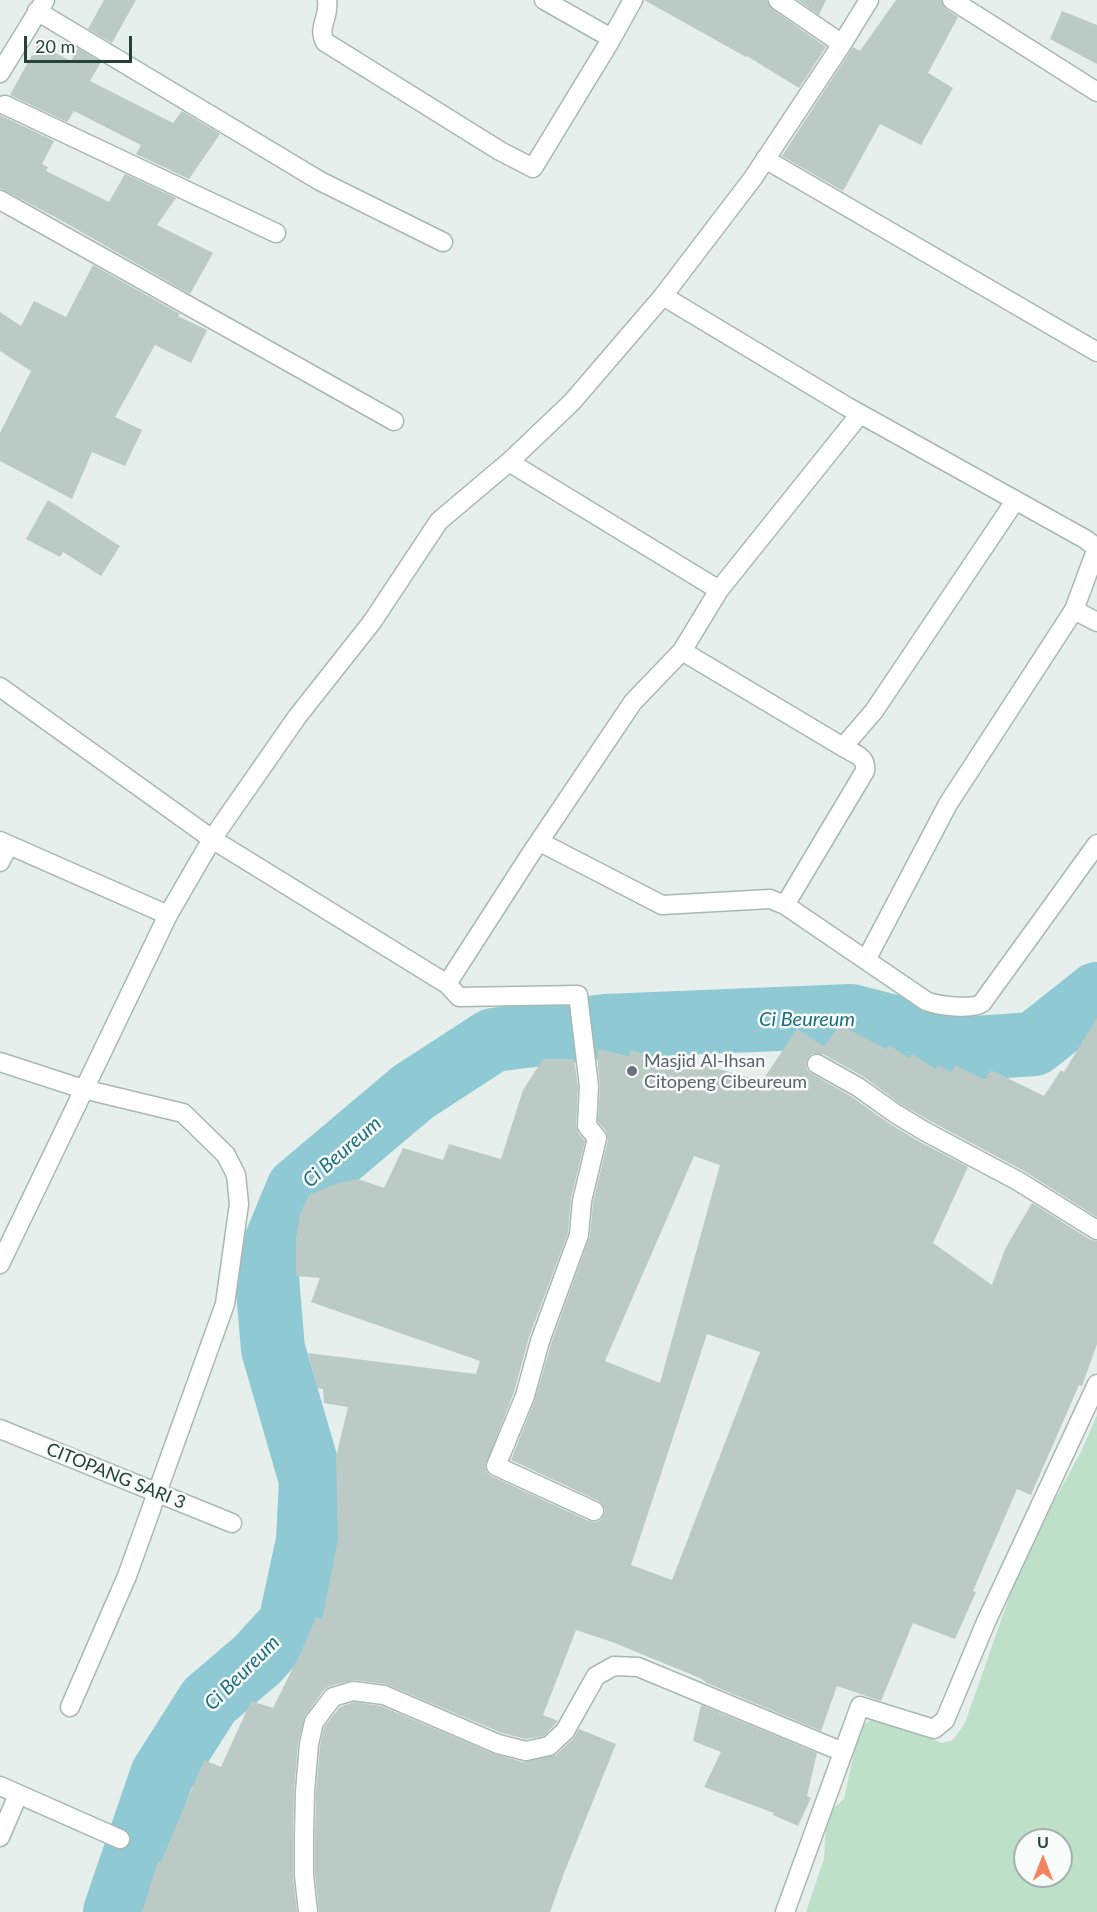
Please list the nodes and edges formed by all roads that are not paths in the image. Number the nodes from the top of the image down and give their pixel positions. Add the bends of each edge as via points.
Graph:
1 (327, 0) edge
2 (544, 0) edge
3 (633, 0) edge
4 (778, 0) edge
5 (869, 0) edge
6 (952, 0) edge
7 (41, 6) edge
8 (611, 38) junction
9 (842, 44) junction
10 (0, 73) edge
11 (1097, 92) edge
12 (2, 107) edge
13 (765, 159) junction
14 (0, 200) edge
15 (276, 233) dead end
16 (443, 242) dead end
17 (663, 296) junction
18 (1097, 352) edge
19 (860, 414) junction
20 (394, 421) dead end
21 (509, 462) junction
22 (1015, 501) junction
23 (1097, 548) edge
24 (719, 590) junction
25 (1074, 609) junction
26 (1097, 622) edge
27 (682, 651) junction
28 (0, 687) edge
29 (843, 747) junction
30 (212, 839) junction
31 (540, 842) junction
32 (4, 843) edge
33 (1097, 844) edge
34 (0, 862) edge
35 (785, 905) junction
36 (168, 915) junction
37 (866, 960) junction
38 (447, 984) junction
39 (0, 1062) edge
40 (817, 1064) dead end
41 (83, 1089) junction
42 (1097, 1230) edge
43 (0, 1264) edge
44 (1097, 1384) edge
45 (0, 1430) edge
46 (156, 1492) junction
47 (594, 1511) dead end
48 (232, 1523) dead end
49 (70, 1707) dead end
50 (843, 1752) junction
51 (0, 1786) edge
52 (18, 1795) junction
53 (0, 1837) edge
54 (120, 1839) dead end
55 (308, 1912) edge
56 (785, 1912) edge

1 - 8 street via 327,16 321,30 325,42 532,168
2 - 8 street
3 - 8 street
4 - 9 street
5 - 9 street
6 - 11 street
7 - 10 street
7 - 16 street via 320,182
9 - 13 street
12 - 15 street
13 - 17 street
13 - 18 street
14 - 20 street
17 - 19 street
17 - 21 street via 572,402
19 - 22 street
19 - 24 street
21 - 24 street
21 - 30 street via 439,521 372,622 297,717
22 - 23 street
22 - 29 street via 874,711
23 - 25 street
24 - 27 street
25 - 26 street
25 - 37 street via 948,804
27 - 29 street
27 - 31 street via 633,702
28 - 30 street
29 - 35 street via 864,759 865,771
30 - 36 street
30 - 38 street
31 - 35 street via 662,905 770,899
31 - 38 street
32 - 34 street
32 - 36 street
33 - 37 street via 978,1006 932,1004
35 - 37 street
36 - 41 street
38 - 47 street via 459,997 578,995 589,1086 586,1126 597,1138 582,1202 579,1235 540,1341 525,1396 496,1466
39 - 41 street
40 - 42 street
41 - 43 street
41 - 46 street via 183,1113 226,1155 236,1175 239,1204 225,1304
44 - 50 street via 986,1622 945,1720 934,1729 860,1706
45 - 46 street, CITOPANG SARI 3
46 - 48 street, CITOPANG SARI 3
46 - 49 street via 127,1576
50 - 55 street via 638,1667 614,1666 596,1676 565,1731 549,1746 526,1751 498,1744 384,1695 353,1691 333,1697 314,1722 309,1744 304,1837
50 - 56 street
51 - 52 street
52 - 53 street
52 - 54 street

